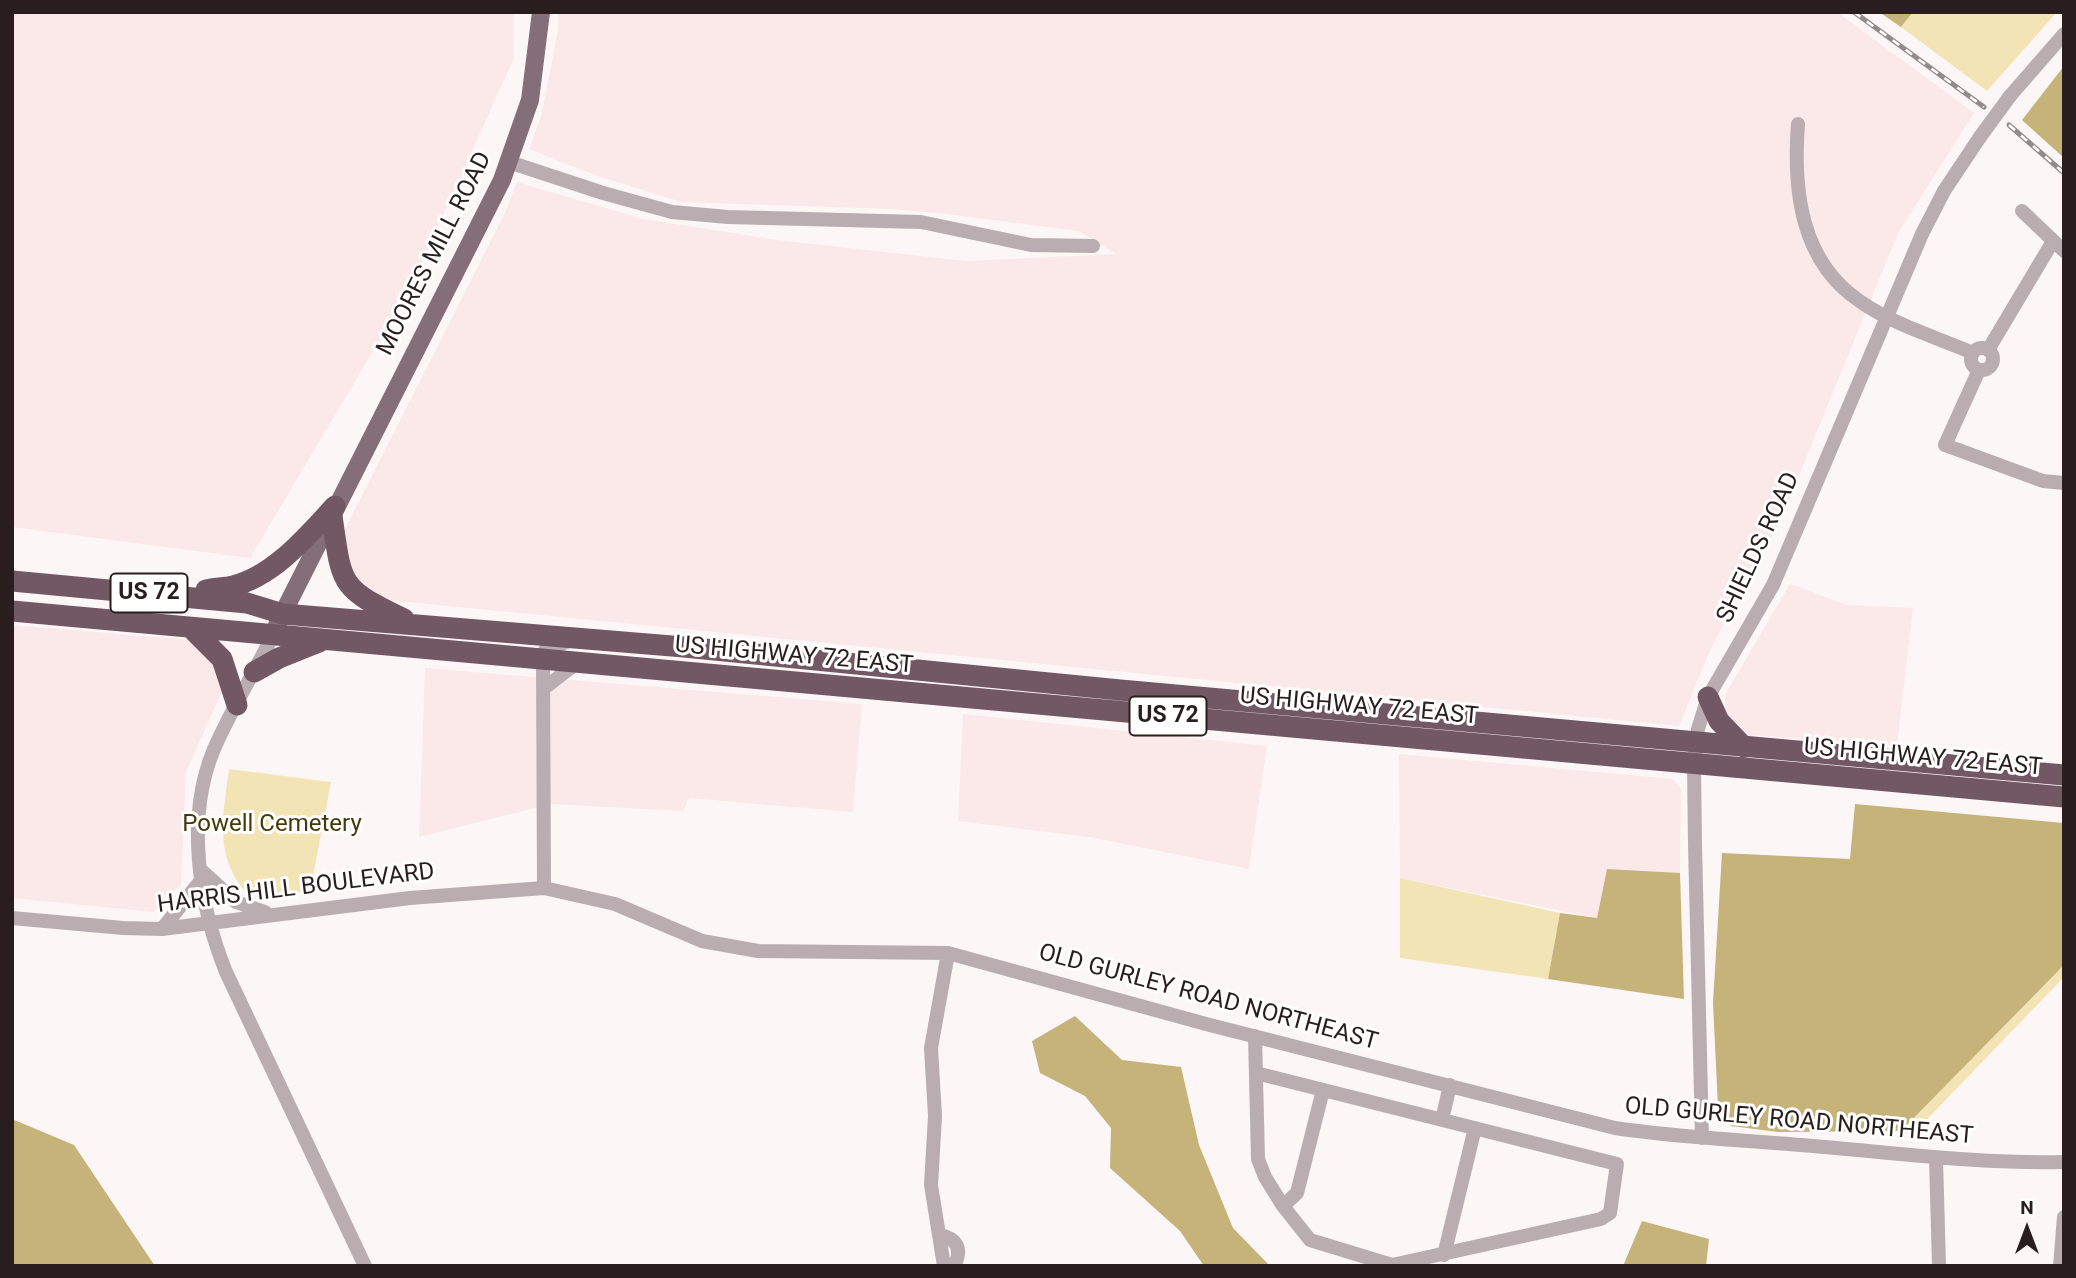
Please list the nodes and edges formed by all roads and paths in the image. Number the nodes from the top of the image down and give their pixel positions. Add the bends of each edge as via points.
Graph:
1 (541, 12) edge
2 (2064, 34) edge
3 (1798, 124) dead end
4 (509, 162) junction
5 (2022, 211) dead end
6 (1093, 246) dead end
7 (2059, 246) edge
8 (1888, 317) junction
9 (1988, 350) junction
10 (1973, 353) junction
11 (1979, 370) junction
12 (2064, 483) edge
13 (333, 511) junction
14 (12, 581) edge
15 (186, 596) junction
16 (12, 611) edge
17 (283, 614) junction
18 (416, 625) junction
19 (191, 628) junction
20 (273, 635) junction
21 (325, 640) junction
22 (576, 640) junction
23 (543, 660) junction
24 (577, 663) junction
25 (254, 672) junction
26 (543, 689) junction
27 (1708, 697) junction
28 (237, 705) junction
29 (1696, 741) junction
30 (1744, 747) junction
31 (1694, 765) junction
32 (2064, 775) edge
33 (2064, 797) edge
34 (202, 875) junction
35 (544, 888) junction
36 (273, 914) junction
37 (12, 918) edge
38 (209, 925) junction
39 (162, 929) junction
40 (948, 953) junction
41 (1255, 1036) junction
42 (1256, 1073) junction
43 (1450, 1086) junction
44 (1323, 1090) junction
45 (1442, 1120) junction
46 (1475, 1128) junction
47 (1702, 1138) junction
48 (1936, 1158) junction
49 (2064, 1162) edge
50 (1283, 1206) junction
51 (2064, 1217) edge
52 (939, 1234) junction
53 (1444, 1255) junction
54 (365, 1266) edge
55 (944, 1266) edge
56 (954, 1266) edge
57 (1939, 1266) edge
58 (2060, 1266) edge

1 - 4 main road, MOORES MILL ROAD via 530,100
2 - 8 street, SHIELDS ROAD, bridge via 2010,96 1944,191
3 - 8 street via 1796,190 1808,237 1842,286
4 - 6 street via 680,214 922,222 1031,245
4 - 13 main road, MOORES MILL ROAD
5 - 7 street
7 - 9 street
8 - 10 street
8 - 27 street, SHIELDS ROAD via 1773,584
9 - 10 street
9 - 11 street via 1994,359 1992,366
10 - 11 street via 1972,362
11 - 12 street via 1945,446 2043,481
13 - 15 highway via 259,575 234,586
13 - 17 main road, MOORES MILL ROAD
13 - 18 highway via 338,560 352,591
14 - 15 highway, US 72
15 - 17 highway, US 72 via 247,603
16 - 19 highway, US 72
17 - 18 highway, US HIGHWAY 72 EAST / US 72
17 - 20 main road, MOORES MILL ROAD
18 - 22 highway, US HIGHWAY 72 EAST / US 72
19 - 20 highway, US 72
19 - 28 highway via 222,659
20 - 21 highway, US HIGHWAY 72 EAST / US 72
20 - 25 street
21 - 23 highway, US HIGHWAY 72 EAST / US 72
21 - 25 highway
22 - 23 street via 545,650
22 - 29 highway, US HIGHWAY 72 EAST / US 72
23 - 24 highway, US HIGHWAY 72 EAST / US 72
23 - 26 street
24 - 26 street
24 - 31 highway, US HIGHWAY 72 EAST / US 72
25 - 28 street
26 - 35 street
27 - 29 street, SHIELDS ROAD
27 - 30 highway via 1719,721
28 - 34 street via 214,749 204,781 199,821
29 - 30 highway, US HIGHWAY 72 EAST / US 72
29 - 31 street, SHIELDS ROAD
30 - 32 highway, US HIGHWAY 72 EAST / US 72
31 - 33 highway, US HIGHWAY 72 EAST / US 72
31 - 47 street, SHIELDS ROAD
34 - 36 street via 236,902
34 - 38 street
34 - 39 street
35 - 36 street, HARRIS HILL BOULEVARD via 471,891
35 - 40 street, OLD GURLEY ROAD NORTHEAST via 615,904 702,942 758,951
36 - 38 street, HARRIS HILL BOULEVARD
37 - 39 street, HARRIS HILL BOULEVARD
38 - 39 street, HARRIS HILL BOULEVARD
38 - 54 street via 226,972
40 - 41 street, OLD GURLEY ROAD NORTHEAST
40 - 52 street via 931,1048 931,1185
41 - 42 street
41 - 43 street, OLD GURLEY ROAD NORTHEAST
42 - 44 street
42 - 50 street via 1258,1159
43 - 45 street
43 - 47 street, OLD GURLEY ROAD NORTHEAST via 1615,1128
44 - 45 street
44 - 50 street via 1297,1193
45 - 46 street
46 - 53 street
46 - 53 street via 1617,1164 1610,1213 1601,1219
47 - 48 street, OLD GURLEY ROAD NORTHEAST
48 - 49 street, OLD GURLEY ROAD NORTHEAST
48 - 57 street
50 - 53 street via 1310,1240 1338,1251 1392,1265
51 - 58 street
52 - 55 street
52 - 56 street via 957,1242 959,1256

